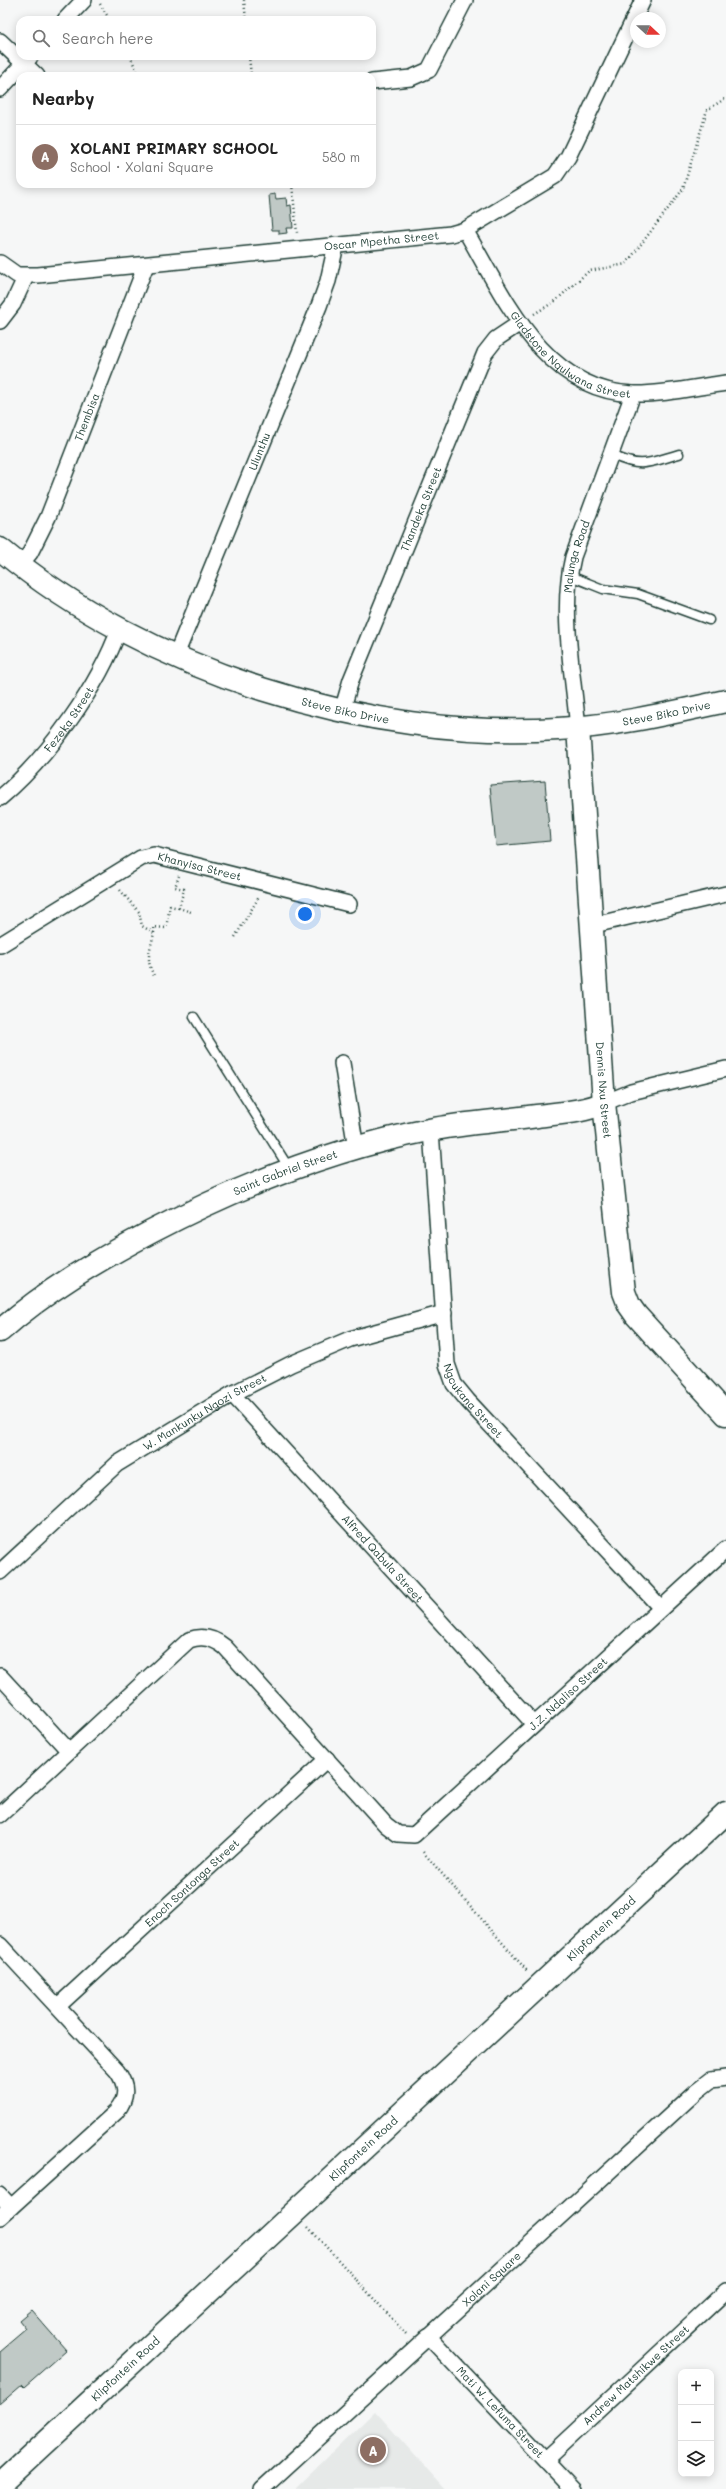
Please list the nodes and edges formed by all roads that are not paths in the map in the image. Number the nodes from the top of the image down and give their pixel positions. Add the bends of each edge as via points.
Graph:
1 (84, 0) edge
2 (465, 0) edge
3 (643, 0) edge
4 (69, 16) edge
5 (0, 41) edge
6 (16, 52) edge
7 (28, 60) edge
8 (16, 72) edge
9 (16, 72) edge
10 (35, 72) edge
11 (376, 82) edge
12 (0, 89) edge
13 (465, 230) junction
14 (336, 245) junction
15 (0, 263) edge
16 (146, 265) junction
17 (26, 276) junction
18 (0, 321) edge
19 (520, 323) junction
20 (726, 383) edge
21 (633, 394) junction
22 (679, 454) dead end
23 (612, 455) junction
24 (0, 548) edge
25 (20, 565) junction
26 (568, 575) junction
27 (709, 620) dead end
28 (120, 627) junction
29 (176, 655) junction
30 (726, 701) edge
31 (342, 710) junction
32 (578, 728) junction
33 (0, 798) edge
34 (726, 894) edge
35 (349, 904) dead end
36 (594, 925) junction
37 (2, 938) edge
38 (194, 1017) dead end
39 (342, 1063) dead end
40 (726, 1068) edge
41 (604, 1103) junction
42 (431, 1130) junction
43 (356, 1148) junction
44 (289, 1169) junction
45 (444, 1314) junction
46 (3, 1323) edge
47 (232, 1394) junction
48 (726, 1414) edge
49 (726, 1549) edge
50 (0, 1572) edge
51 (661, 1608) junction
52 (0, 1676) edge
53 (534, 1724) junction
54 (69, 1751) junction
55 (326, 1760) junction
56 (726, 1813) edge
57 (0, 1815) edge
58 (0, 1944) edge
59 (58, 2006) junction
60 (726, 2078) edge
61 (0, 2195) edge
62 (11, 2207) junction
63 (0, 2217) edge
64 (726, 2291) edge
65 (428, 2336) junction
66 (546, 2459) junction
67 (1, 2480) edge
68 (262, 2489) edge
69 (573, 2489) edge

1 - 4 street
2 - 11 street via 429,70 411,78
3 - 13 street, Oscar Mpetha Street via 568,157 555,176
5 - 6 street
7 - 8 street
7 - 10 street
9 - 12 street
13 - 14 street, Oscar Mpetha Street
13 - 19 street, Gladstone Nqulwana Street
14 - 16 street, Oscar Mpetha Street
14 - 29 street, Ulunthu via 319,306
15 - 17 street, Oscar Mpetha Street via 18,275
16 - 17 street, Oscar Mpetha Street
16 - 25 street, Thembisa via 48,517 30,553
17 - 18 street via 13,304
19 - 21 street, Gladstone Nqulwana Street via 541,349 565,372 612,392
19 - 31 street, Thandeka Street via 496,339 485,353 351,680
20 - 21 street, Gladstone Nqulwana Street
21 - 23 street, Malunga Road
22 - 23 lane via 637,464 629,464
23 - 26 street, Malunga Road
24 - 25 main road, Steve Biko Drive
25 - 28 main road, Steve Biko Drive via 65,596
26 - 27 lane via 603,589 638,594
26 - 32 street, Malunga Road via 567,608
28 - 29 main road, Steve Biko Drive
28 - 33 street, Fezeka Street via 103,666 65,726 35,764
29 - 31 main road, Steve Biko Drive via 257,688
30 - 32 main road, Steve Biko Drive
31 - 32 main road, Steve Biko Drive via 429,725 487,730
32 - 36 main road, Dennis Nxu Street
34 - 36 street
35 - 37 street, Khanyisa Street via 154,855 141,858
36 - 41 main road, Dennis Nxu Street
38 - 44 lane
39 - 43 street
40 - 41 street via 631,1092
41 - 42 main road, Saint Gabriel Street via 580,1111
41 - 48 main road, Dennis Nxu Street via 624,1292 629,1305
42 - 43 main road, Saint Gabriel Street
42 - 45 street, Ngcukana Street
43 - 44 main road, Saint Gabriel Street
44 - 46 main road, Saint Gabriel Street via 200,1207 110,1254
45 - 47 street, W. Mankunku Ngozi Street via 350,1339 291,1364
45 - 51 street, Ngcukana Street via 448,1371 454,1384
47 - 50 street, W. Mankunku Ngozi Street via 118,1464
47 - 53 street, Alfred Qabula Street
49 - 51 street, J.Z. Ndaliso Street
51 - 53 street, J.Z. Ndaliso Street
52 - 54 street
53 - 55 street, J.Z. Ndaliso Street via 422,1829 409,1836 398,1834 386,1825
54 - 55 street via 188,1640 200,1637 216,1641 225,1648
54 - 57 street
55 - 59 street, Enoch Sontonga Street
56 - 67 main road, Klipfontein Road
58 - 59 street
59 - 62 street via 122,2078 125,2084 124,2100 116,2112
60 - 65 street, Xolani Square via 711,2080 697,2091
61 - 62 street
62 - 63 street
64 - 66 street, Andrew Matshikwe Street
65 - 66 street, Mati W. Lefuma Street
65 - 68 street, Xolani Square
66 - 69 street, Mati W. Lefuma Street

